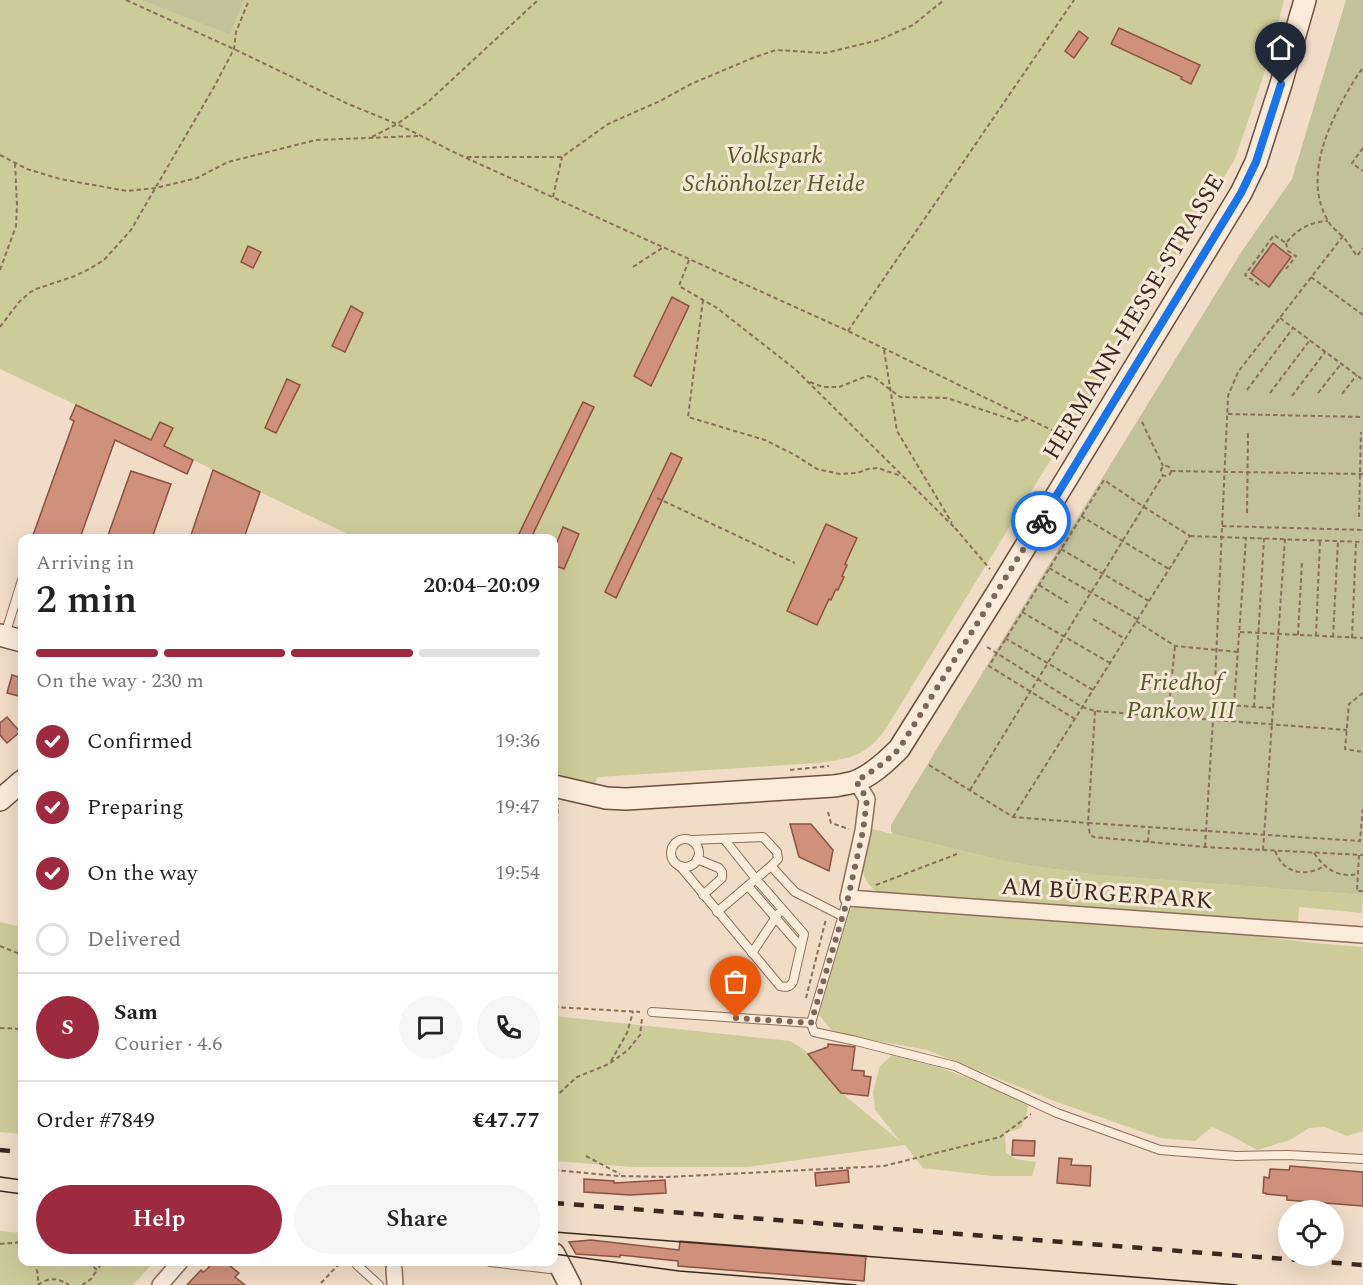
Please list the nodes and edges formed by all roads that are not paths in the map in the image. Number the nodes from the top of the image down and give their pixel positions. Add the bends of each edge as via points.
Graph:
1 (1305, 0) edge
2 (18, 598) edge
3 (9, 638) edge
4 (856, 781) junction
5 (18, 784) edge
6 (558, 795) edge
7 (0, 800) edge
8 (724, 839) junction
9 (692, 840) junction
10 (697, 859) junction
11 (680, 866) junction
12 (771, 866) junction
13 (756, 879) junction
14 (748, 886) junction
15 (703, 895) junction
16 (848, 898) junction
17 (781, 908) junction
18 (717, 912) junction
19 (842, 916) junction
20 (775, 918) junction
21 (1363, 935) edge
22 (801, 947) junction
23 (752, 953) junction
24 (652, 1012) dead end
25 (811, 1023) junction
26 (1363, 1160) edge
27 (177, 1266) edge
28 (358, 1266) edge
29 (524, 1266) edge
30 (393, 1269) dead end
31 (561, 1269) edge
32 (160, 1285) edge
33 (379, 1285) edge
34 (395, 1285) edge

1 - 4 main road, HERMANN-HESSE-STRASSE via 1256,162 1241,193 907,737 889,759
2 - 3 lane
4 - 6 main road via 834,786 626,799
4 - 16 street via 867,799
5 - 7 main road
8 - 9 lane
8 - 12 lane via 763,837 777,852 778,860
8 - 13 lane
9 - 10 lane via 698,846
9 - 11 lane via 682,838 672,847 673,861
10 - 11 lane via 688,867
10 - 15 lane via 722,872 722,878
11 - 15 lane
12 - 13 lane
12 - 19 lane via 795,892
13 - 14 lane
13 - 17 lane
14 - 18 lane
14 - 20 lane
15 - 18 lane
16 - 19 lane
16 - 21 street, AM BÜRGERPARK
17 - 20 lane
17 - 22 lane via 804,934
18 - 23 lane
19 - 25 lane
20 - 22 lane
20 - 23 lane
22 - 23 lane via 793,982 786,987 780,986
24 - 25 lane
25 - 26 lane via 814,1032 955,1066 1043,1106 1160,1150
27 - 32 street
28 - 33 lane
29 - 31 lane
30 - 34 street

